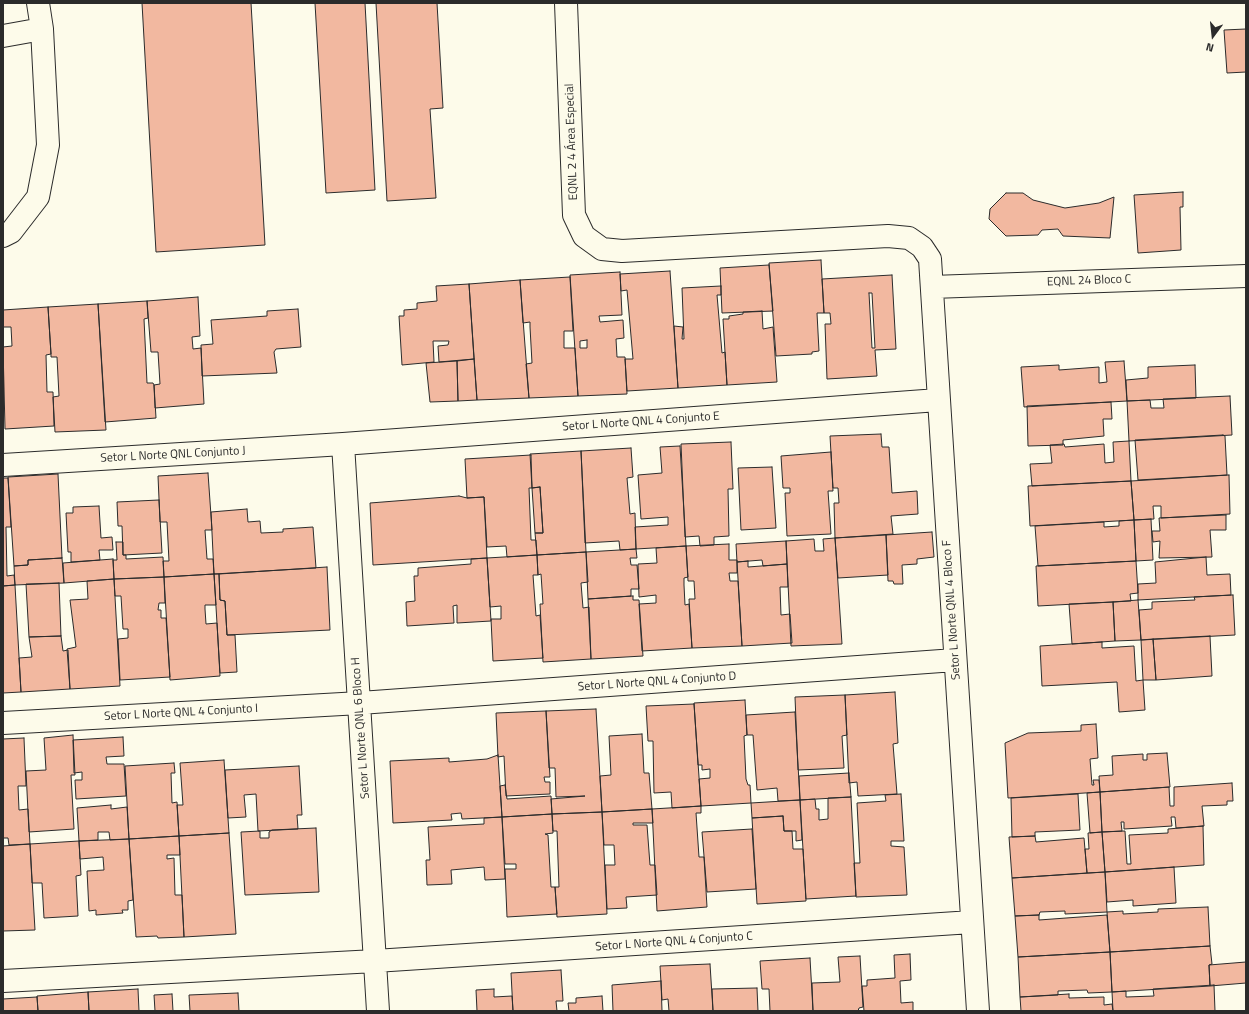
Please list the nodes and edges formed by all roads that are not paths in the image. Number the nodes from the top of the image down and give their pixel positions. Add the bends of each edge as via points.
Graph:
1 (38, 3) edge
2 (566, 3) edge
3 (42, 29) junction
4 (3, 36) edge
5 (3, 236) edge
6 (888, 236) joint
7 (1246, 276) edge
8 (932, 287) junction
9 (938, 400) junction
10 (343, 444) junction
11 (3, 465) edge
12 (955, 660) junction
13 (360, 703) junction
14 (3, 723) edge
15 (972, 922) junction
16 (375, 961) junction
17 (3, 981) edge
18 (378, 1011) edge
19 (978, 1011) edge

1 - 3 street
2 - 6 street, EQNL 2 4 Área Especial via 574,216 584,236 602,249 622,251
3 - 4 street
3 - 5 street via 48,145 38,197 11,232
6 - 8 street, Setor L Norte QNL 4 Bloco F via 909,238 922,247 930,259
7 - 8 street, EQNL 24 Bloco C
8 - 9 street, Setor L Norte QNL 4 Bloco F
9 - 10 street, Setor L Norte QNL 4 Conjunto E
9 - 12 street, Setor L Norte QNL 4 Bloco F
10 - 11 street, Setor L Norte QNL Conjunto J
10 - 13 street, Setor L Norte QNL 6 Bloco H
12 - 13 street, Setor L Norte QNL 4 Conjunto D
12 - 15 street, Setor L Norte QNL 4 Bloco F
13 - 14 street, Setor L Norte QNL 4 Conjunto I
13 - 16 street, Setor L Norte QNL 6 Bloco H
15 - 16 street, Setor L Norte QNL 4 Conjunto C
15 - 19 street, Setor L Norte QNL 4 Bloco F
16 - 17 street, Setor L Norte QNL 4 Conjunto C
16 - 18 street, Setor L Norte QNL 6 Bloco H

